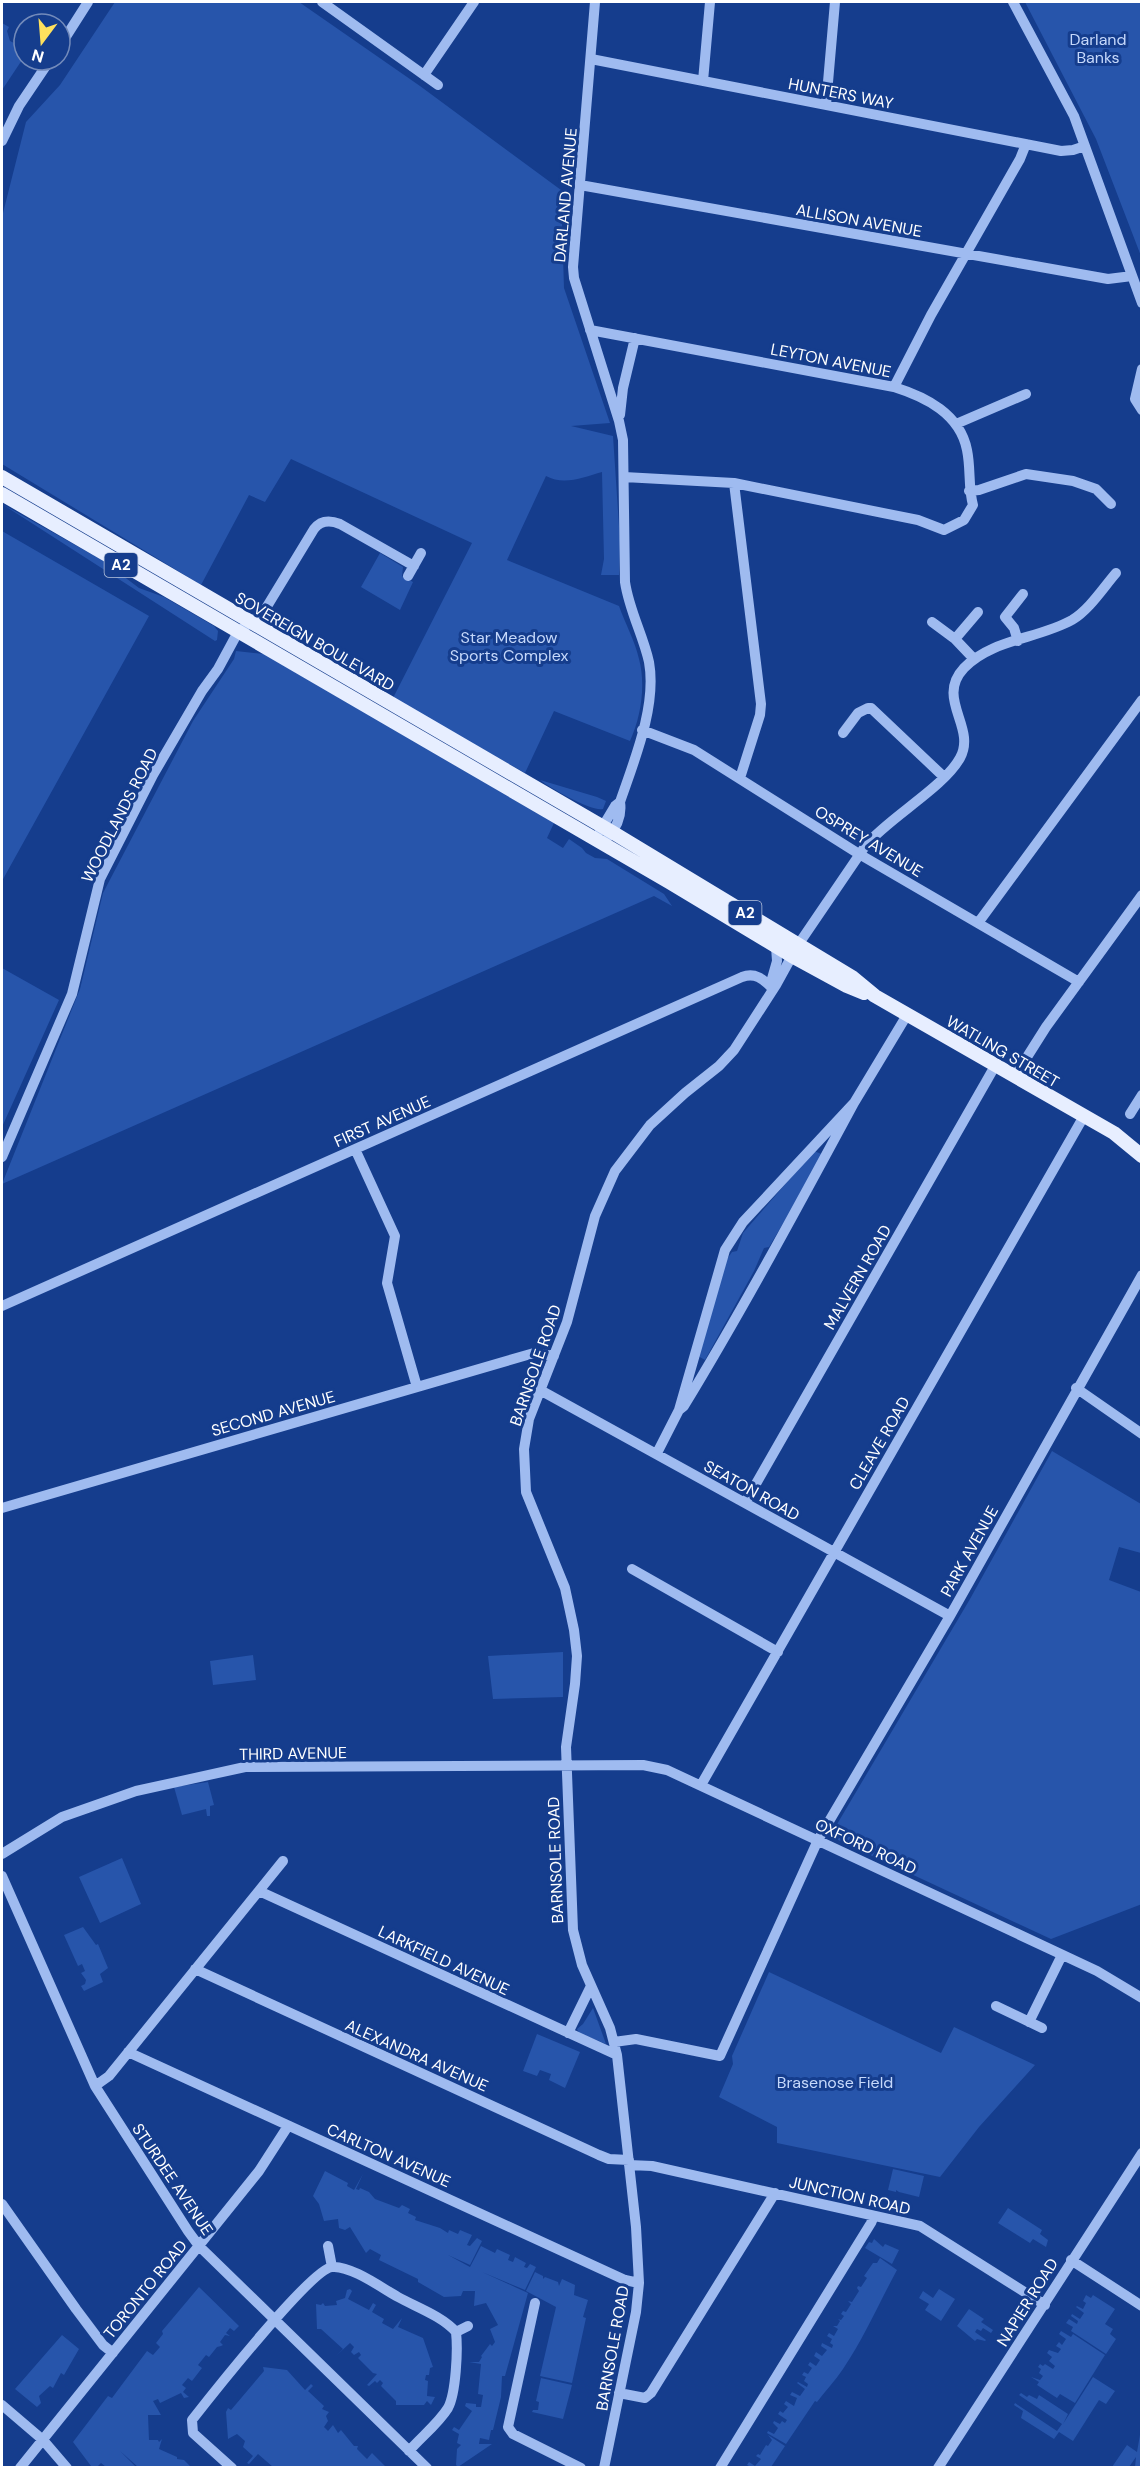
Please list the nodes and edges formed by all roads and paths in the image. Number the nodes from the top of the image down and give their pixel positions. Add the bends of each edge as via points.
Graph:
1 (88, 2) edge
2 (322, 2) edge
3 (474, 2) edge
4 (595, 2) edge
5 (710, 2) edge
6 (835, 2) edge
7 (1013, 2) edge
8 (82, 7) edge
9 (72, 25) edge
10 (591, 59) junction
11 (42, 72) edge
12 (424, 75) junction
13 (703, 81) junction
14 (438, 85) dead end
15 (826, 105) junction
16 (2, 141) edge
17 (1026, 144) junction
18 (1085, 146) junction
19 (580, 185) junction
20 (966, 255) junction
21 (1132, 276) junction
22 (1142, 303) edge
23 (590, 330) junction
24 (635, 338) junction
25 (1142, 369) edge
26 (894, 387) junction
27 (1026, 394) dead end
28 (1142, 411) edge
29 (619, 421) junction
30 (956, 424) junction
31 (2, 477) edge
32 (624, 477) junction
33 (734, 483) junction
34 (969, 491) junction
35 (2, 494) edge
36 (1111, 504) dead end
37 (421, 553) dead end
38 (414, 566) junction
39 (1116, 573) dead end
40 (408, 576) dead end
41 (1023, 594) dead end
42 (978, 612) dead end
43 (249, 621) junction
44 (932, 622) dead end
45 (238, 632) junction
46 (955, 639) junction
47 (1018, 640) junction
48 (974, 659) junction
49 (1142, 700) edge
50 (642, 730) junction
51 (843, 733) dead end
52 (944, 777) junction
53 (740, 778) junction
54 (607, 829) junction
55 (599, 842) junction
56 (859, 854) junction
57 (1142, 895) edge
58 (978, 924) junction
59 (776, 947) junction
60 (795, 951) junction
61 (1079, 982) junction
62 (772, 988) junction
63 (907, 1015) junction
64 (995, 1066) junction
65 (1015, 1076) junction
66 (1142, 1095) edge
67 (854, 1103) junction
68 (1130, 1114) dead end
69 (1084, 1116) junction
70 (1114, 1133) junction
71 (816, 1141) junction
72 (1142, 1143) edge
73 (355, 1149) junction
74 (829, 1149) junction
75 (2, 1156) edge
76 (1142, 1156) edge
77 (1142, 1275) edge
78 (2, 1306) edge
79 (554, 1356) junction
80 (690, 1365) junction
81 (705, 1372) junction
82 (417, 1388) junction
83 (1076, 1388) junction
84 (540, 1390) junction
85 (678, 1410) junction
86 (1142, 1434) edge
87 (657, 1454) junction
88 (745, 1503) junction
89 (2, 1508) edge
90 (834, 1553) junction
91 (632, 1569) dead end
92 (950, 1616) junction
93 (778, 1652) junction
94 (566, 1765) junction
95 (701, 1785) junction
96 (818, 1840) junction
97 (2, 1854) edge
98 (283, 1861) dead end
99 (2, 1876) edge
100 (259, 1891) junction
101 (1062, 1955) junction
102 (195, 1969) junction
103 (591, 1986) junction
104 (1142, 1998) edge
105 (996, 2006) dead end
106 (1029, 2022) junction
107 (1041, 2028) dead end
108 (568, 2033) junction
109 (614, 2042) junction
110 (128, 2052) junction
111 (617, 2055) junction
112 (95, 2086) junction
113 (288, 2126) junction
114 (1142, 2153) edge
115 (629, 2163) junction
116 (775, 2193) junction
117 (2, 2204) edge
118 (874, 2216) junction
119 (199, 2246) junction
120 (328, 2246) dead end
121 (1071, 2260) junction
122 (332, 2267) junction
123 (639, 2283) junction
124 (536, 2303) dead end
125 (1045, 2305) junction
126 (1142, 2306) edge
127 (275, 2320) junction
128 (468, 2326) dead end
129 (456, 2332) junction
130 (113, 2353) junction
131 (620, 2393) junction
132 (2, 2406) edge
133 (43, 2440) junction
134 (409, 2451) junction
135 (20, 2468) edge
136 (67, 2468) edge
137 (232, 2468) edge
138 (427, 2468) edge
139 (581, 2468) edge
140 (604, 2468) edge
141 (720, 2468) edge
142 (938, 2468) edge

1 - 8 street
2 - 12 street
3 - 12 street
4 - 10 street, DARLAND AVENUE
5 - 13 street
6 - 15 street
7 - 18 street via 1074,116
8 - 9 street
10 - 13 street, HUNTERS WAY
10 - 19 street, DARLAND AVENUE
11 - 16 street
12 - 14 street
13 - 15 street, HUNTERS WAY
15 - 17 street, HUNTERS WAY
17 - 18 street, HUNTERS WAY via 1061,151
17 - 20 street
18 - 21 street
19 - 20 street, ALLISON AVENUE
19 - 23 street, DARLAND AVENUE via 573,267
20 - 21 street, ALLISON AVENUE via 1108,279
20 - 26 street
21 - 22 street
23 - 24 street, LEYTON AVENUE
23 - 29 street, DARLAND AVENUE
24 - 26 street, LEYTON AVENUE
24 - 29 street, DARLAND AVENUE
25 - 28 street via 1135,399
26 - 30 street, LEYTON AVENUE via 929,400
27 - 30 street
29 - 32 street, DARLAND AVENUE
30 - 34 street, LEYTON AVENUE via 967,450
31 - 43 main road, SOVEREIGN BOULEVARD / A2
32 - 33 street
32 - 50 street, DARLAND AVENUE via 625,582 651,679
33 - 34 street, LEYTON AVENUE via 918,520 944,530 964,520 973,506
33 - 53 street via 761,704
34 - 36 street via 1026,474 1073,481 1096,489
35 - 45 main road, SOVEREIGN BOULEVARD / A2
37 - 38 street
38 - 40 street
38 - 43 street, WOODLANDS ROAD via 340,524 323,522 314,529 262,613
39 - 47 street via 1079,615
41 - 47 street via 1005,616
42 - 46 street
43 - 45 street, WOODLANDS ROAD
43 - 54 main road, SOVEREIGN BOULEVARD / A2
44 - 46 street
45 - 55 main road, SOVEREIGN BOULEVARD / A2
45 - 75 street, WOODLANDS ROAD via 153,775 100,879 72,994
46 - 48 street
47 - 48 street
48 - 52 street, BARNSOLE ROAD via 962,670 953,688 952,700 963,744 960,758
49 - 58 street
50 - 53 street, OSPREY AVENUE via 694,750
50 - 54 street, DARLAND AVENUE via 620,802
51 - 52 street via 858,713 871,708
52 - 56 street, BARNSOLE ROAD via 876,833
53 - 56 street, OSPREY AVENUE
54 - 55 street, DARLAND AVENUE
54 - 60 main road, WATLING STREET / A2
55 - 59 main road, WATLING STREET / A2
56 - 58 street, OSPREY AVENUE
56 - 60 street, BARNSOLE ROAD
57 - 61 street
58 - 61 street, OSPREY AVENUE
59 - 60 main road, WATLING STREET / A2
59 - 62 street, BARNSOLE ROAD via 778,959
60 - 62 street, BARNSOLE ROAD
60 - 63 main road, WATLING STREET / A2 via 847,986 875,996
61 - 65 street
62 - 73 street, FIRST AVENUE via 762,978 742,977
62 - 79 street, BARNSOLE ROAD via 730,1054 659,1116 615,1171 594,1219 570,1312
63 - 64 main road, WATLING STREET / A2
63 - 67 street
64 - 65 main road, WATLING STREET / A2
64 - 88 street, MALVERN ROAD
65 - 69 main road, WATLING STREET / A2
66 - 68 street
67 - 71 street
67 - 74 street
69 - 70 main road, WATLING STREET / A2
69 - 90 street, CLEAVE ROAD
70 - 72 main road, WATLING STREET / A2
70 - 76 main road, WATLING STREET / A2
71 - 74 street
71 - 80 street via 743,1222 725,1250
73 - 78 street, FIRST AVENUE
73 - 82 street via 395,1236 387,1283
74 - 81 street
77 - 83 street, PARK AVENUE
79 - 82 street, SECOND AVENUE via 534,1353
79 - 84 street, BARNSOLE ROAD
80 - 81 street
80 - 85 street
81 - 85 street
82 - 89 street, SECOND AVENUE
83 - 86 street
83 - 92 street, PARK AVENUE
84 - 87 street, SEATON ROAD
84 - 94 street, BARNSOLE ROAD via 529,1419 524,1471 530,1503 565,1588 574,1630 576,1671
85 - 87 street
87 - 88 street, SEATON ROAD
88 - 90 street, SEATON ROAD
90 - 92 street, SEATON ROAD
90 - 93 street, CLEAVE ROAD
91 - 93 street
92 - 96 street, PARK AVENUE
93 - 95 street, CLEAVE ROAD
94 - 95 street, OXFORD ROAD via 643,1765 667,1770
94 - 97 street, THIRD AVENUE via 245,1767 136,1791 62,1816
94 - 103 street, BARNSOLE ROAD via 572,1923 577,1950
95 - 96 street, OXFORD ROAD
96 - 101 street, OXFORD ROAD
96 - 109 street, PARK AVENUE via 720,2056 636,2039
98 - 100 street
99 - 112 street, STURDEE AVENUE
100 - 102 street
100 - 108 street, LARKFIELD AVENUE
101 - 104 street, OXFORD ROAD
101 - 106 street
102 - 110 street
102 - 115 street, ALEXANDRA AVENUE via 599,2155
103 - 108 street
103 - 109 street, BARNSOLE ROAD
105 - 106 street
106 - 107 street
108 - 111 street, LARKFIELD AVENUE
109 - 111 street, BARNSOLE ROAD
110 - 112 street via 109,2076
110 - 113 street, CARLTON AVENUE
111 - 115 street, BARNSOLE ROAD
112 - 119 street, STURDEE AVENUE
113 - 119 street, TORONTO ROAD via 259,2171
113 - 123 street, CARLTON AVENUE
114 - 121 street, NAPIER ROAD
115 - 116 street, JUNCTION ROAD
115 - 123 street, BARNSOLE ROAD
116 - 118 street, JUNCTION ROAD
116 - 131 street via 651,2393 645,2398
117 - 130 street via 98,2339
118 - 125 street, JUNCTION ROAD via 925,2228
118 - 141 street
119 - 127 street, STURDEE AVENUE
119 - 130 street, TORONTO ROAD
120 - 122 street
121 - 125 street, NAPIER ROAD
121 - 126 street
122 - 127 street via 319,2273
122 - 129 street via 352,2271
123 - 131 street, BARNSOLE ROAD
124 - 139 street via 508,2427 513,2434
125 - 142 street, NAPIER ROAD
127 - 134 street, STURDEE AVENUE
127 - 137 street via 191,2421 193,2433
128 - 129 street
129 - 134 street via 450,2403
130 - 133 street, TORONTO ROAD
131 - 140 street, BARNSOLE ROAD
132 - 133 street
133 - 135 street, TORONTO ROAD
133 - 136 street
134 - 138 street, STURDEE AVENUE

